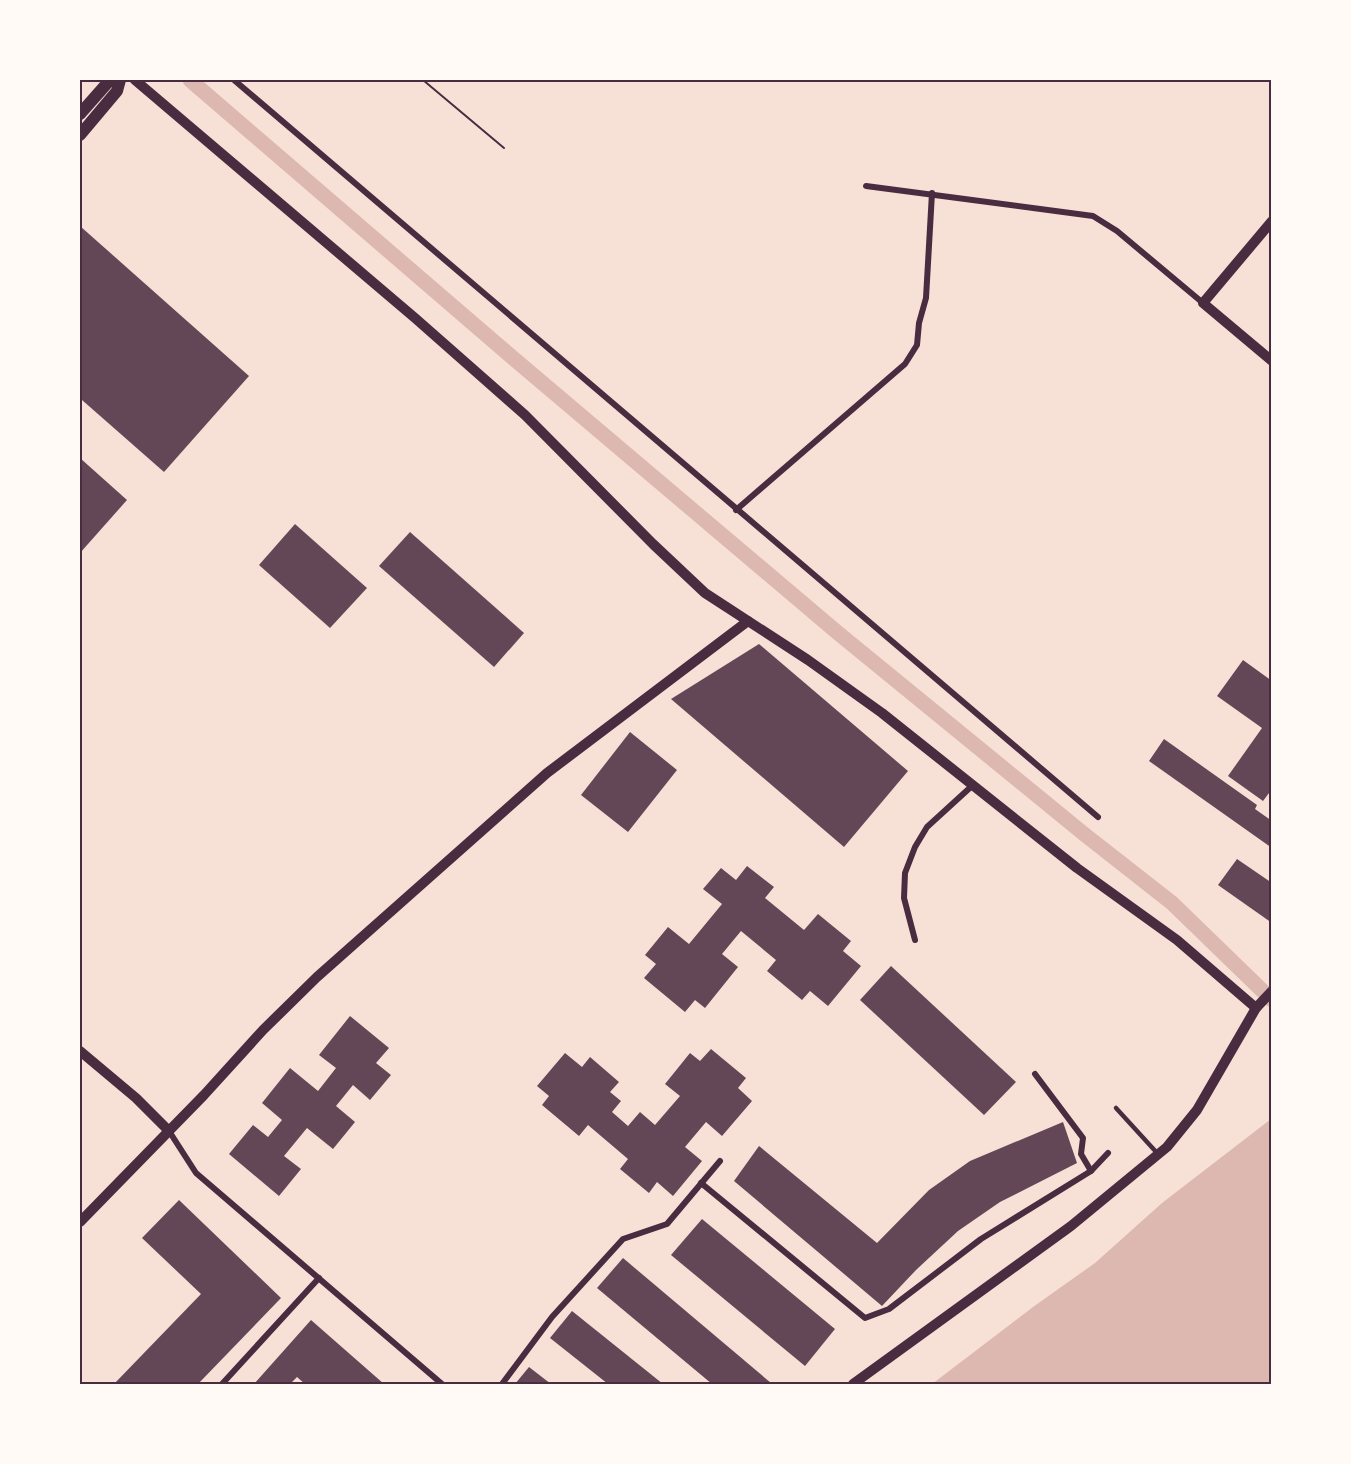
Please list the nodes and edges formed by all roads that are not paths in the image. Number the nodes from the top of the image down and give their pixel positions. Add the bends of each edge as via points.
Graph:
1 (110, 80) edge
2 (120, 80) edge
3 (135, 80) edge
4 (234, 80) edge
5 (80, 114) edge
6 (80, 135) edge
7 (866, 186) dead end
8 (933, 193) junction
9 (1272, 221) edge
10 (1203, 303) junction
11 (1272, 361) edge
12 (736, 510) junction
13 (748, 621) junction
14 (974, 785) junction
15 (1098, 818) dead end
16 (915, 940) dead end
17 (1268, 995) edge
18 (1256, 1008) junction
19 (80, 1051) edge
20 (1035, 1074) dead end
21 (1116, 1108) dead end
22 (169, 1131) junction
23 (1108, 1153) dead end
24 (1158, 1154) junction
25 (720, 1161) dead end
26 (1091, 1171) junction
27 (702, 1183) junction
28 (80, 1222) edge
29 (319, 1278) junction
30 (222, 1384) edge
31 (442, 1384) edge
32 (502, 1384) edge
33 (853, 1384) edge

1 - 5 main road
2 - 6 main road via 117,91
3 - 13 street via 416,318 525,415 679,570 705,593
4 - 12 street
7 - 8 street
8 - 10 street via 1093,216 1117,231
8 - 12 street via 926,298 917,345 905,364
9 - 10 street
10 - 11 street
12 - 15 street
13 - 14 street via 848,688
13 - 22 street via 547,773 317,977
14 - 16 street via 927,827 904,873 904,898
14 - 18 street via 1100,885 1177,940
17 - 18 street
18 - 24 street via 1197,1110
19 - 22 street
20 - 26 street via 1083,1138 1081,1154
21 - 24 lane
22 - 28 street
22 - 29 street via 195,1173
23 - 26 street
24 - 33 street via 1071,1226
25 - 27 street
26 - 27 street via 981,1239 889,1309 865,1318
27 - 32 street via 667,1224 623,1239 552,1317
29 - 30 street
29 - 31 street

